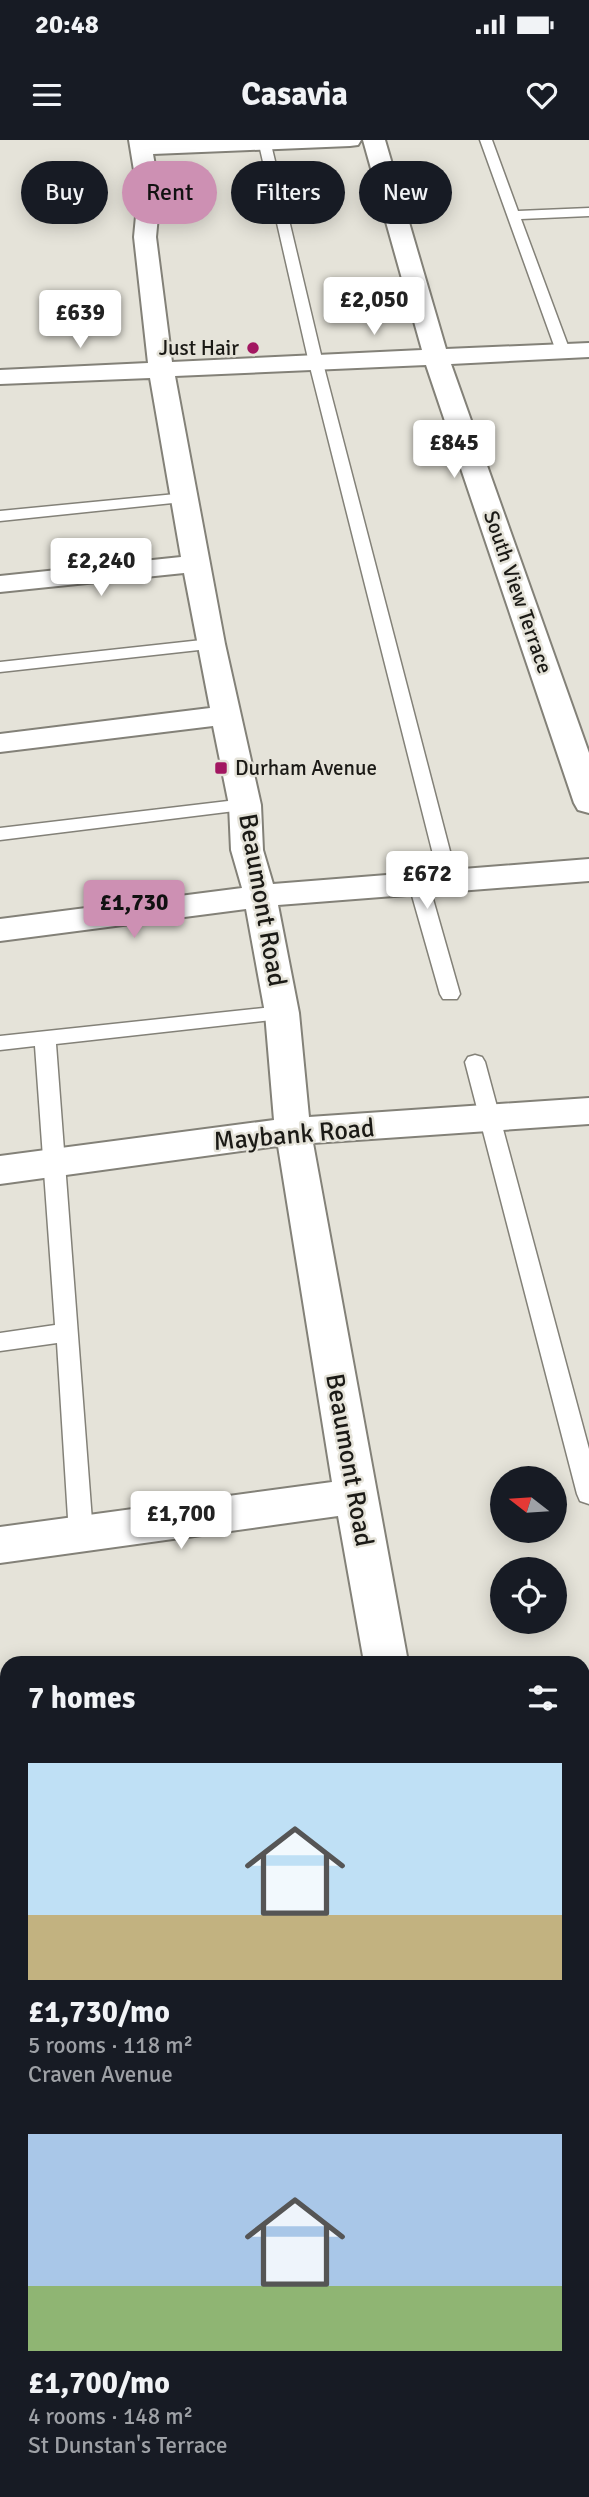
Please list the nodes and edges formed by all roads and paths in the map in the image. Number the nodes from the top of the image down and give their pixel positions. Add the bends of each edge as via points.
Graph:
1 (350, 140) edge
2 (374, 140) edge
3 (486, 140) edge
4 (264, 141) edge
5 (140, 144) edge
6 (589, 212) edge
7 (512, 215) junction
8 (589, 350) edge
9 (563, 351) junction
10 (436, 356) junction
11 (316, 363) junction
12 (161, 370) junction
13 (0, 377) edge
14 (186, 498) junction
15 (0, 516) edge
16 (196, 564) junction
17 (0, 584) edge
18 (211, 644) junction
19 (0, 667) edge
20 (227, 715) junction
21 (0, 743) edge
22 (582, 752) edge
23 (589, 803) edge
24 (245, 805) junction
25 (0, 834) edge
26 (589, 870) edge
27 (434, 883) junction
28 (260, 896) junction
29 (0, 930) edge
30 (450, 994) dead end
31 (282, 1013) junction
32 (45, 1038) junction
33 (0, 1043) edge
34 (475, 1062) dead end
35 (589, 1111) edge
36 (490, 1120) junction
37 (293, 1131) junction
38 (56, 1163) junction
39 (0, 1170) edge
40 (67, 1332) junction
41 (0, 1342) edge
42 (589, 1494) edge
43 (355, 1496) junction
44 (81, 1534) junction
45 (0, 1545) edge
46 (385, 1656) edge

1 - 4 street
2 - 10 street, South View Terrace
3 - 7 lane
4 - 5 street
4 - 11 lane
5 - 12 street, Beaumont Road via 149,195 145,237
6 - 7 lane
7 - 9 lane
8 - 9 street
9 - 10 street
10 - 11 street
10 - 22 street, South View Terrace
11 - 12 street
11 - 27 lane
12 - 13 street
12 - 14 street, Beaumont Road
14 - 15 lane
14 - 16 street, Beaumont Road
16 - 17 street
16 - 18 street, Beaumont Road
18 - 19 lane
18 - 20 street, Beaumont Road
20 - 21 street
20 - 24 street, Beaumont Road
22 - 23 street, South View Terrace
24 - 25 lane
24 - 28 street, Beaumont Road via 247,850
26 - 27 street
27 - 28 street
27 - 30 lane
28 - 29 street
28 - 31 street, Beaumont Road
31 - 32 lane
31 - 37 street, Beaumont Road
32 - 33 lane
32 - 38 lane
34 - 36 lane
35 - 36 street, Maybank Road
36 - 37 street, Maybank Road
36 - 42 lane
37 - 38 street, Maybank Road
37 - 43 street, Beaumont Road
38 - 39 street, Maybank Road
38 - 40 lane
40 - 41 lane
40 - 44 lane
43 - 44 street
43 - 46 street, Beaumont Road
44 - 45 street

